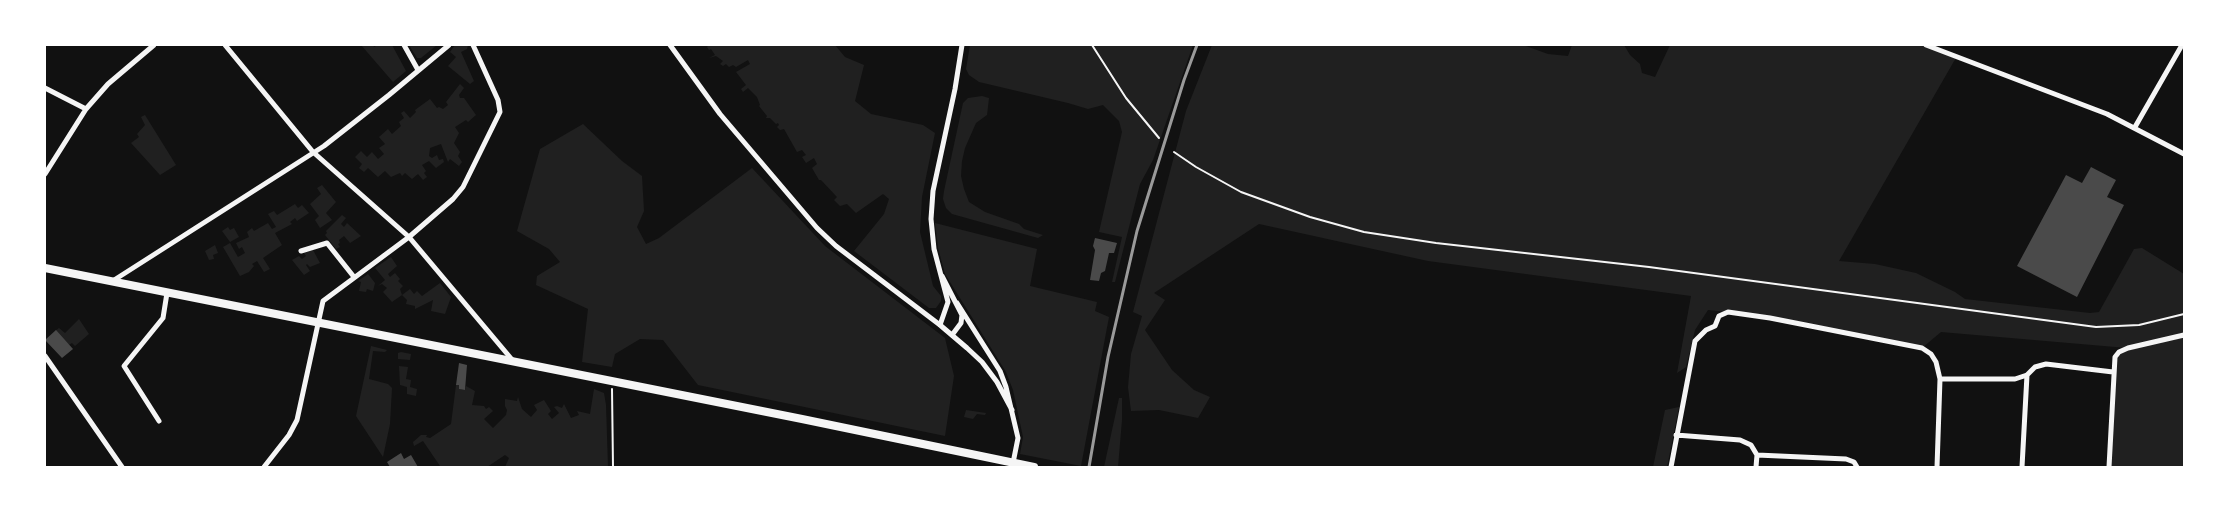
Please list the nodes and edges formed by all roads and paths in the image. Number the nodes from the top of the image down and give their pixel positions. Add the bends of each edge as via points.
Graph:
1 (154, 45) edge
2 (225, 45) edge
3 (404, 45) edge
4 (449, 45) edge
5 (473, 45) edge
6 (670, 45) edge
7 (962, 45) edge
8 (1092, 45) edge
9 (1926, 45) edge
10 (2182, 45) edge
11 (418, 70) junction
12 (45, 88) edge
13 (86, 109) junction
14 (2135, 127) junction
15 (1159, 138) dead end
16 (313, 152) junction
17 (1174, 152) dead end
18 (2184, 154) edge
19 (45, 174) edge
20 (410, 237) junction
21 (301, 251) dead end
22 (45, 268) edge
23 (940, 271) junction
24 (354, 278) junction
25 (111, 282) junction
26 (167, 293) junction
27 (957, 304) junction
28 (2184, 314) edge
29 (319, 323) junction
30 (940, 325) junction
31 (952, 335) junction
32 (2184, 335) edge
33 (45, 356) edge
34 (514, 362) junction
35 (2113, 372) junction
36 (2027, 375) junction
37 (1940, 379) junction
38 (612, 382) junction
39 (1012, 410) junction
40 (159, 421) dead end
41 (1676, 435) junction
42 (1757, 455) junction
43 (1013, 463) junction
44 (122, 467) edge
45 (264, 467) edge
46 (614, 467) edge
47 (1034, 467) edge
48 (1671, 467) edge
49 (1756, 467) edge
50 (1857, 467) edge
51 (1937, 467) edge
52 (2022, 467) edge
53 (2109, 467) edge

1 - 13 street via 108,84
2 - 16 street
3 - 11 street
4 - 11 street
5 - 20 street via 498,100 500,112 463,187
6 - 30 street via 720,114 817,228 842,252
7 - 23 street via 933,191 931,219
8 - 15 path via 1126,98
9 - 14 street via 2079,102
10 - 14 street
11 - 16 street
12 - 13 street
13 - 19 street
14 - 18 street
16 - 20 street
16 - 25 street
17 - 28 path via 1241,192 1364,232 2096,327 2139,325
20 - 24 street
20 - 34 street
21 - 24 street via 327,243
22 - 25 main road
23 - 27 street
23 - 30 street via 948,302
24 - 29 street via 323,300
25 - 26 main road
26 - 29 main road
26 - 40 street via 163,318 124,366
27 - 31 street via 962,315 961,323
27 - 39 street via 1000,371
29 - 34 main road
29 - 45 street via 297,420
30 - 31 street
31 - 39 street via 982,362
32 - 35 street via 2119,352
33 - 44 street
34 - 38 main road
35 - 36 street via 2046,364 2034,367
35 - 53 street
36 - 37 street via 2015,379
36 - 52 street
37 - 41 street via 1936,362 1922,348 1728,312 1719,316 1715,326 1695,341
37 - 51 street
38 - 43 main road
38 - 46 path
39 - 43 street via 1018,438
41 - 42 street via 1740,440 1751,445
41 - 48 street
42 - 49 street
42 - 50 street via 1846,460 1854,462
43 - 47 main road

